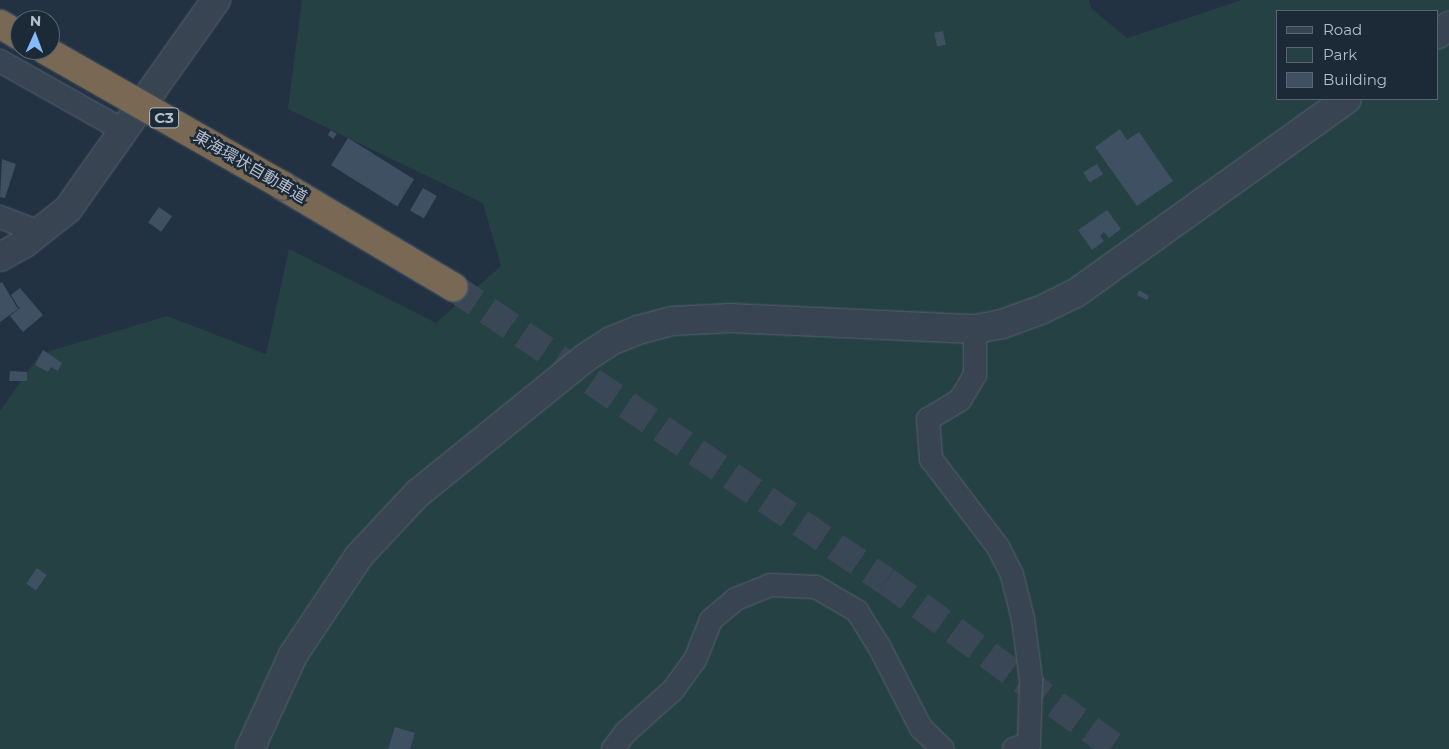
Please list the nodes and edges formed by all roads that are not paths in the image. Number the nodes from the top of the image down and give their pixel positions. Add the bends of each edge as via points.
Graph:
1 (216, 0) edge
2 (60, 59) edge
3 (0, 61) edge
4 (1346, 100) edge
5 (124, 131) junction
6 (0, 216) edge
7 (39, 232) junction
8 (0, 257) edge
9 (453, 287) tunnel mouth
10 (975, 329) junction
11 (250, 749) edge
12 (612, 749) edge
13 (943, 749) edge
14 (1014, 749) edge

1 - 5 street
2 - 9 highway, 東海環状自動車道 / C3, bridge
3 - 5 street
4 - 10 street via 1076,293 1041,310
5 - 7 street via 68,209
6 - 7 street
7 - 8 street
10 - 11 street via 730,318 672,322 638,330 612,341 585,358 417,494 359,556 293,655
10 - 14 street via 975,375 960,400 928,419 931,460 998,547 1012,575 1023,619 1031,680 1029,744
12 - 13 street via 673,690 695,660 711,620 736,599 770,585 816,587 857,611 922,728

